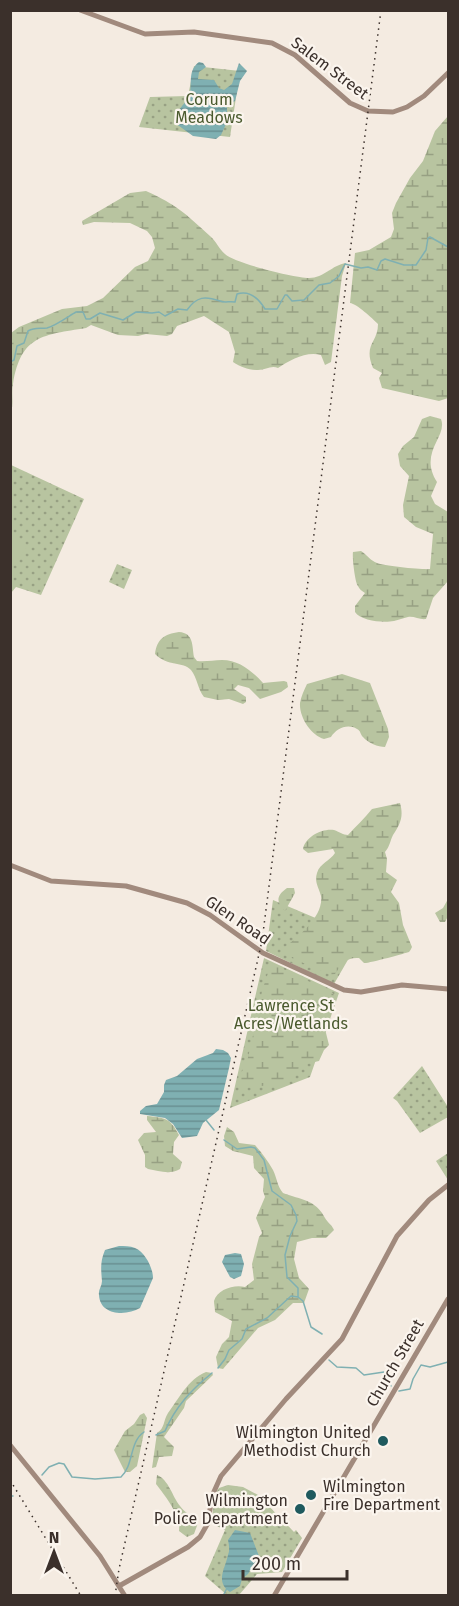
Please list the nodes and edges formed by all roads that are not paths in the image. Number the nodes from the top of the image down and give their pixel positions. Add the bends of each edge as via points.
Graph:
1 (80, 10) edge
2 (448, 73) edge
3 (10, 865) edge
4 (448, 988) edge
5 (448, 1185) edge
6 (448, 1299) edge
7 (10, 1445) edge
8 (119, 1586) junction
9 (125, 1596) edge
10 (274, 1596) edge

1 - 2 street, Salem Street via 145,34 189,32 277,45 350,103 369,112 393,112 407,107
3 - 4 street, Glen Road via 56,882 126,886 187,903 267,955 344,990 365,992 397,985
5 - 8 street via 397,1236 342,1339 223,1473 200,1537
6 - 10 street, Church Street
7 - 8 street via 96,1551
8 - 9 street

